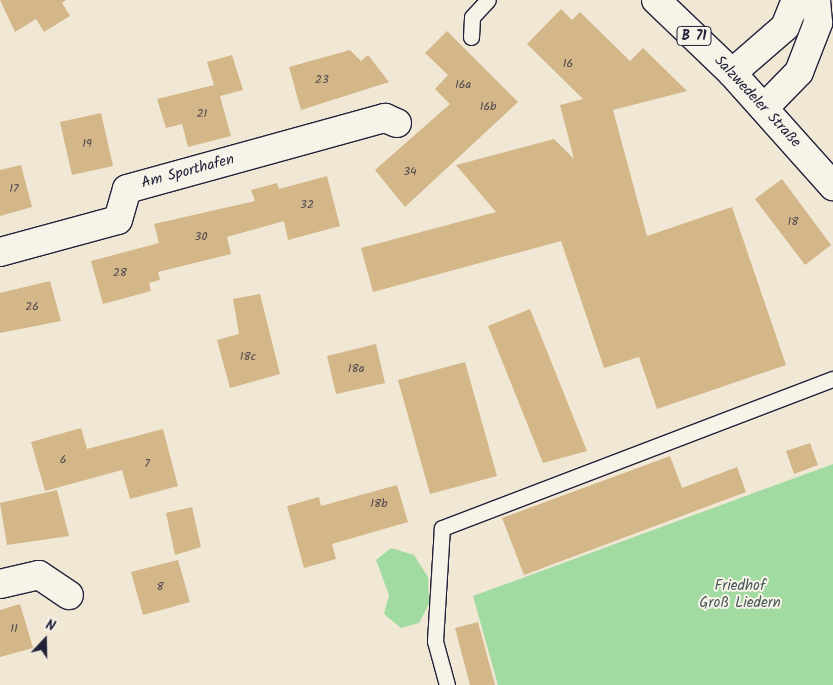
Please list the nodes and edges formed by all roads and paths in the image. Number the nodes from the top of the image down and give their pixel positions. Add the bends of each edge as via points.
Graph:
1 (488, 0) edge
2 (656, 0) edge
3 (796, 0) edge
4 (816, 0) edge
5 (471, 37) dead end
6 (732, 73) junction
7 (764, 108) junction
8 (397, 123) dead end
9 (833, 186) edge
10 (0, 252) edge
11 (833, 379) edge
12 (0, 584) edge
13 (69, 595) dead end
14 (447, 685) edge

1 - 5 lane via 472,17
2 - 6 street, Salzwedeler Straße / B 71
3 - 6 street via 785,28
4 - 7 street via 818,23 799,72
6 - 7 street, Salzwedeler Straße / B 71
7 - 9 street, Salzwedeler Straße / B 71
8 - 10 street, Am Sporthafen via 385,118 127,189 118,220
11 - 14 lane via 442,528 435,642
12 - 13 street via 39,576

